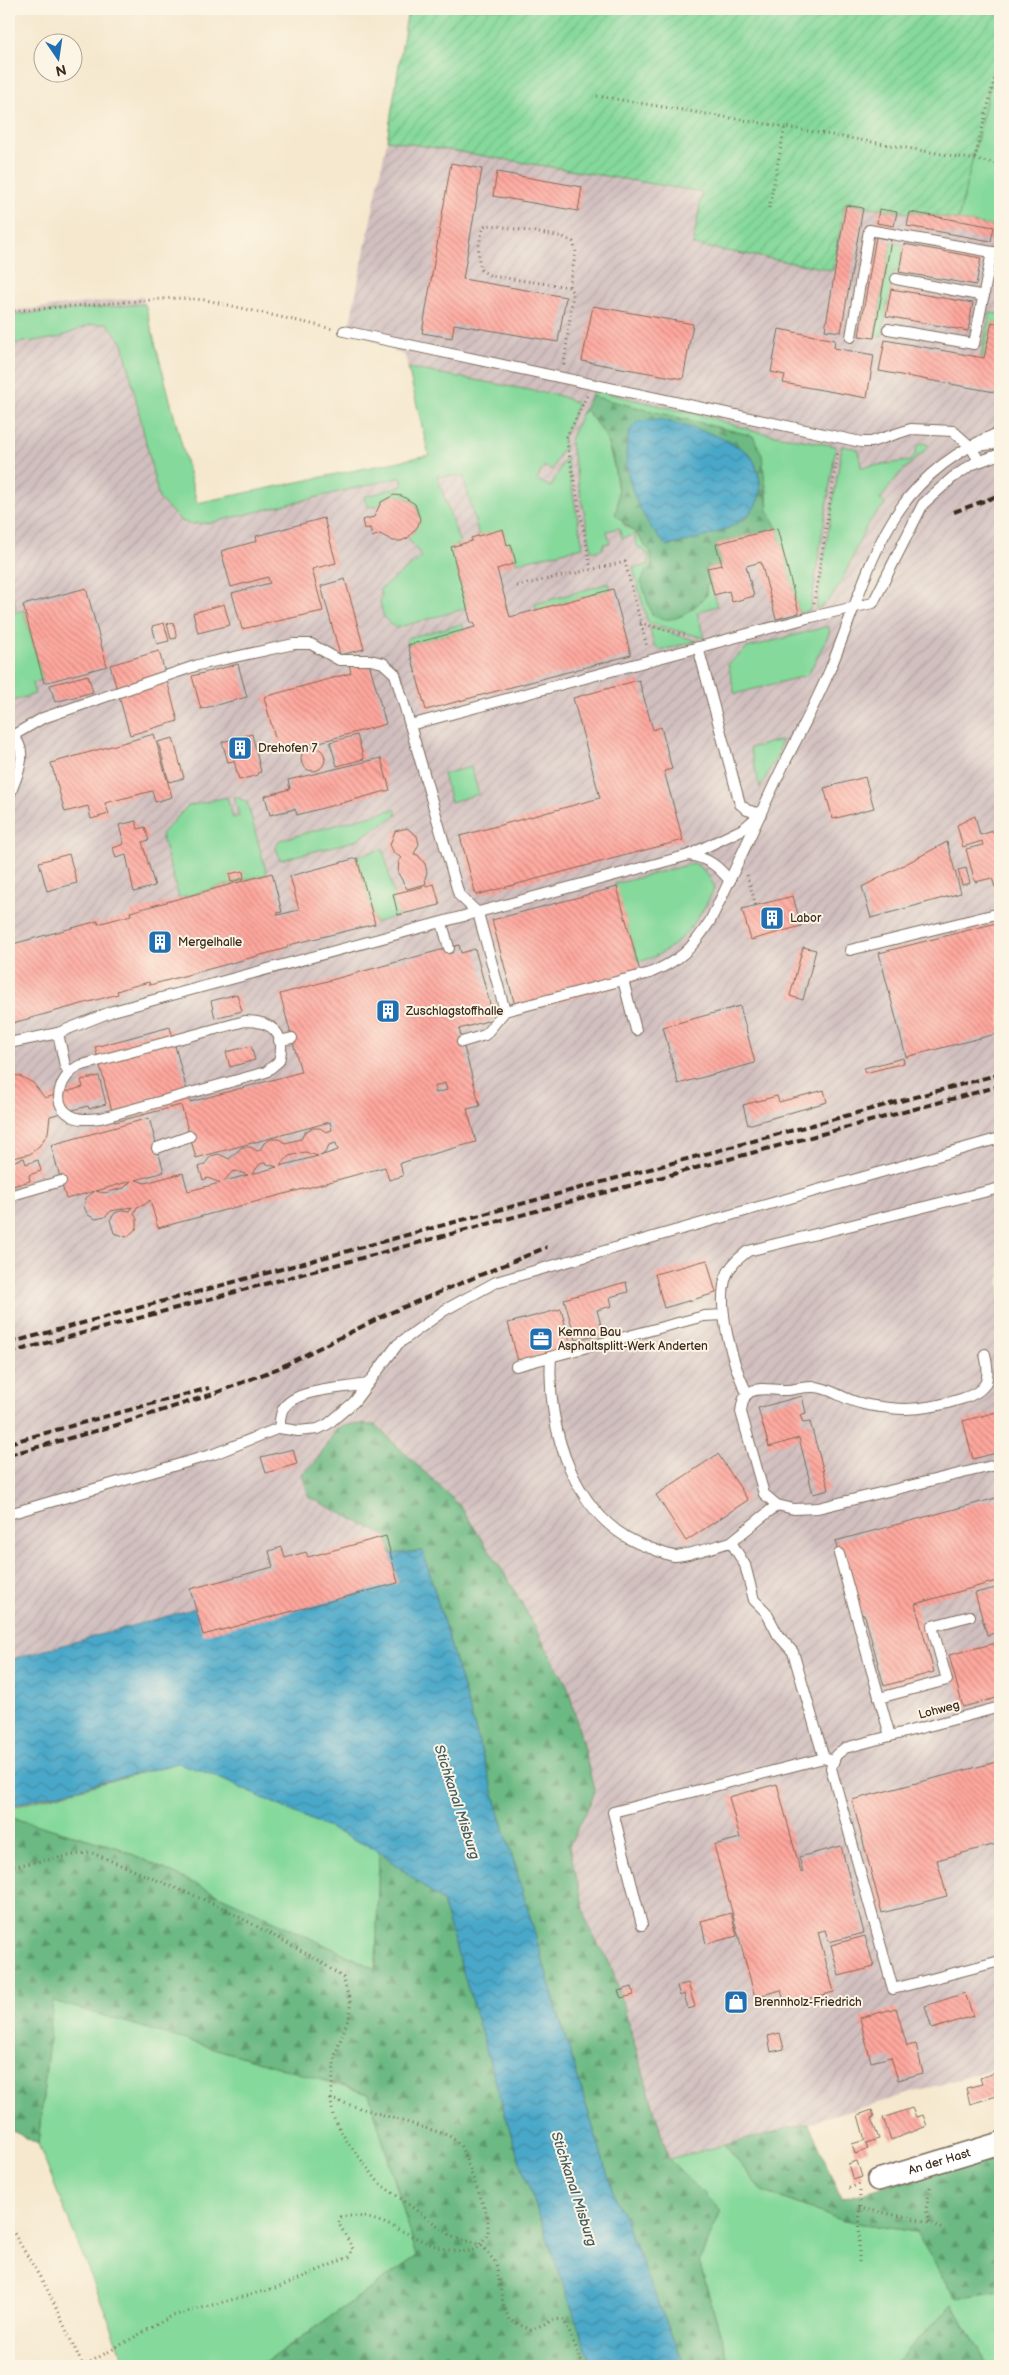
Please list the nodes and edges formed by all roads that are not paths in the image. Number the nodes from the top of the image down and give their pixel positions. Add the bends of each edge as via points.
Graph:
1 (996, 253) edge
2 (896, 279) dead end
3 (984, 296) junction
4 (888, 329) dead end
5 (344, 331) road end
6 (851, 337) dead end
7 (1000, 432) edge
8 (1000, 442) edge
9 (971, 446) junction
10 (1000, 454) edge
11 (979, 461) junction
12 (854, 606) junction
13 (698, 647) junction
14 (410, 725) junction
15 (11, 735) edge
16 (9, 796) edge
17 (761, 814) junction
18 (689, 855) junction
19 (730, 882) junction
20 (478, 913) junction
21 (1000, 913) edge
22 (442, 923) junction
23 (449, 948) dead end
24 (850, 950) dead end
25 (622, 980) junction
26 (505, 1011) junction
27 (636, 1030) dead end
28 (58, 1033) junction
29 (292, 1038) dead end
30 (279, 1041) junction
31 (462, 1042) dead end
32 (9, 1043) edge
33 (69, 1072) junction
34 (190, 1136) dead end
35 (1000, 1138) edge
36 (157, 1148) dead end
37 (61, 1181) dead end
38 (1000, 1188) edge
39 (9, 1196) edge
40 (724, 1315) junction
41 (985, 1354) dead end
42 (551, 1357) junction
43 (516, 1366) dead end
44 (367, 1384) junction
45 (747, 1393) junction
46 (279, 1428) junction
47 (1000, 1464) edge
48 (777, 1505) junction
49 (9, 1514) edge
50 (731, 1542) junction
51 (839, 1554) dead end
52 (970, 1616) dead end
53 (879, 1698) junction
54 (1000, 1707) edge
55 (887, 1737) junction
56 (828, 1759) junction
57 (642, 1925) dead end
58 (1000, 1961) edge
59 (1000, 2143) edge
60 (869, 2182) road end

1 - 3 lane
1 - 6 lane via 869,230
2 - 3 lane
3 - 4 lane via 974,344
5 - 9 lane via 861,442 871,442 911,429 928,429 953,431
7 - 9 lane
8 - 9 lane
9 - 11 lane
9 - 12 lane via 938,468 908,498 875,550
10 - 11 lane
11 - 12 lane via 952,478 923,504 873,603
12 - 13 lane
12 - 17 lane via 829,672
13 - 14 lane
13 - 17 lane via 740,804
14 - 15 lane via 395,674 383,663 339,660 311,644 294,644 198,665 43,718
14 - 20 lane via 459,895
15 - 16 lane via 23,754
17 - 18 lane via 743,829
17 - 19 lane
18 - 19 lane via 712,863
18 - 20 lane
19 - 25 lane via 694,946 672,964
20 - 22 lane
20 - 26 lane
21 - 24 lane
22 - 23 lane
22 - 28 lane via 112,1011
25 - 26 lane
25 - 27 lane
26 - 31 lane via 485,1035
28 - 32 lane
28 - 33 lane
29 - 30 lane
30 - 33 lane via 275,1030 268,1024 245,1021 92,1061
30 - 33 lane via 279,1061 266,1072 102,1118 79,1118 63,1108 60,1088
34 - 36 lane
35 - 44 lane via 496,1282 444,1310 398,1344
37 - 39 lane
38 - 40 lane via 748,1251 730,1267 726,1278
40 - 42 lane via 704,1316
40 - 45 lane
41 - 45 lane via 988,1381 980,1391 941,1406 916,1410 859,1403 821,1388 807,1387 756,1389
42 - 43 lane
42 - 50 lane via 551,1401 561,1438 574,1479 601,1517 637,1543 674,1556
44 - 46 lane via 354,1402 328,1424 318,1429 298,1431
44 - 46 lane via 304,1393 283,1410
45 - 48 lane via 741,1412 764,1494
46 - 49 lane via 214,1454
47 - 48 lane via 818,1508 794,1509
48 - 50 lane
50 - 56 lane via 745,1565 754,1600 793,1652
51 - 53 lane
52 - 53 lane via 932,1626 947,1680
53 - 55 lane
54 - 55 lane, Lohweg
55 - 56 lane, Lohweg via 845,1748
56 - 57 lane via 612,1812
56 - 58 lane via 893,1989
59 - 60 street, An der Hast

